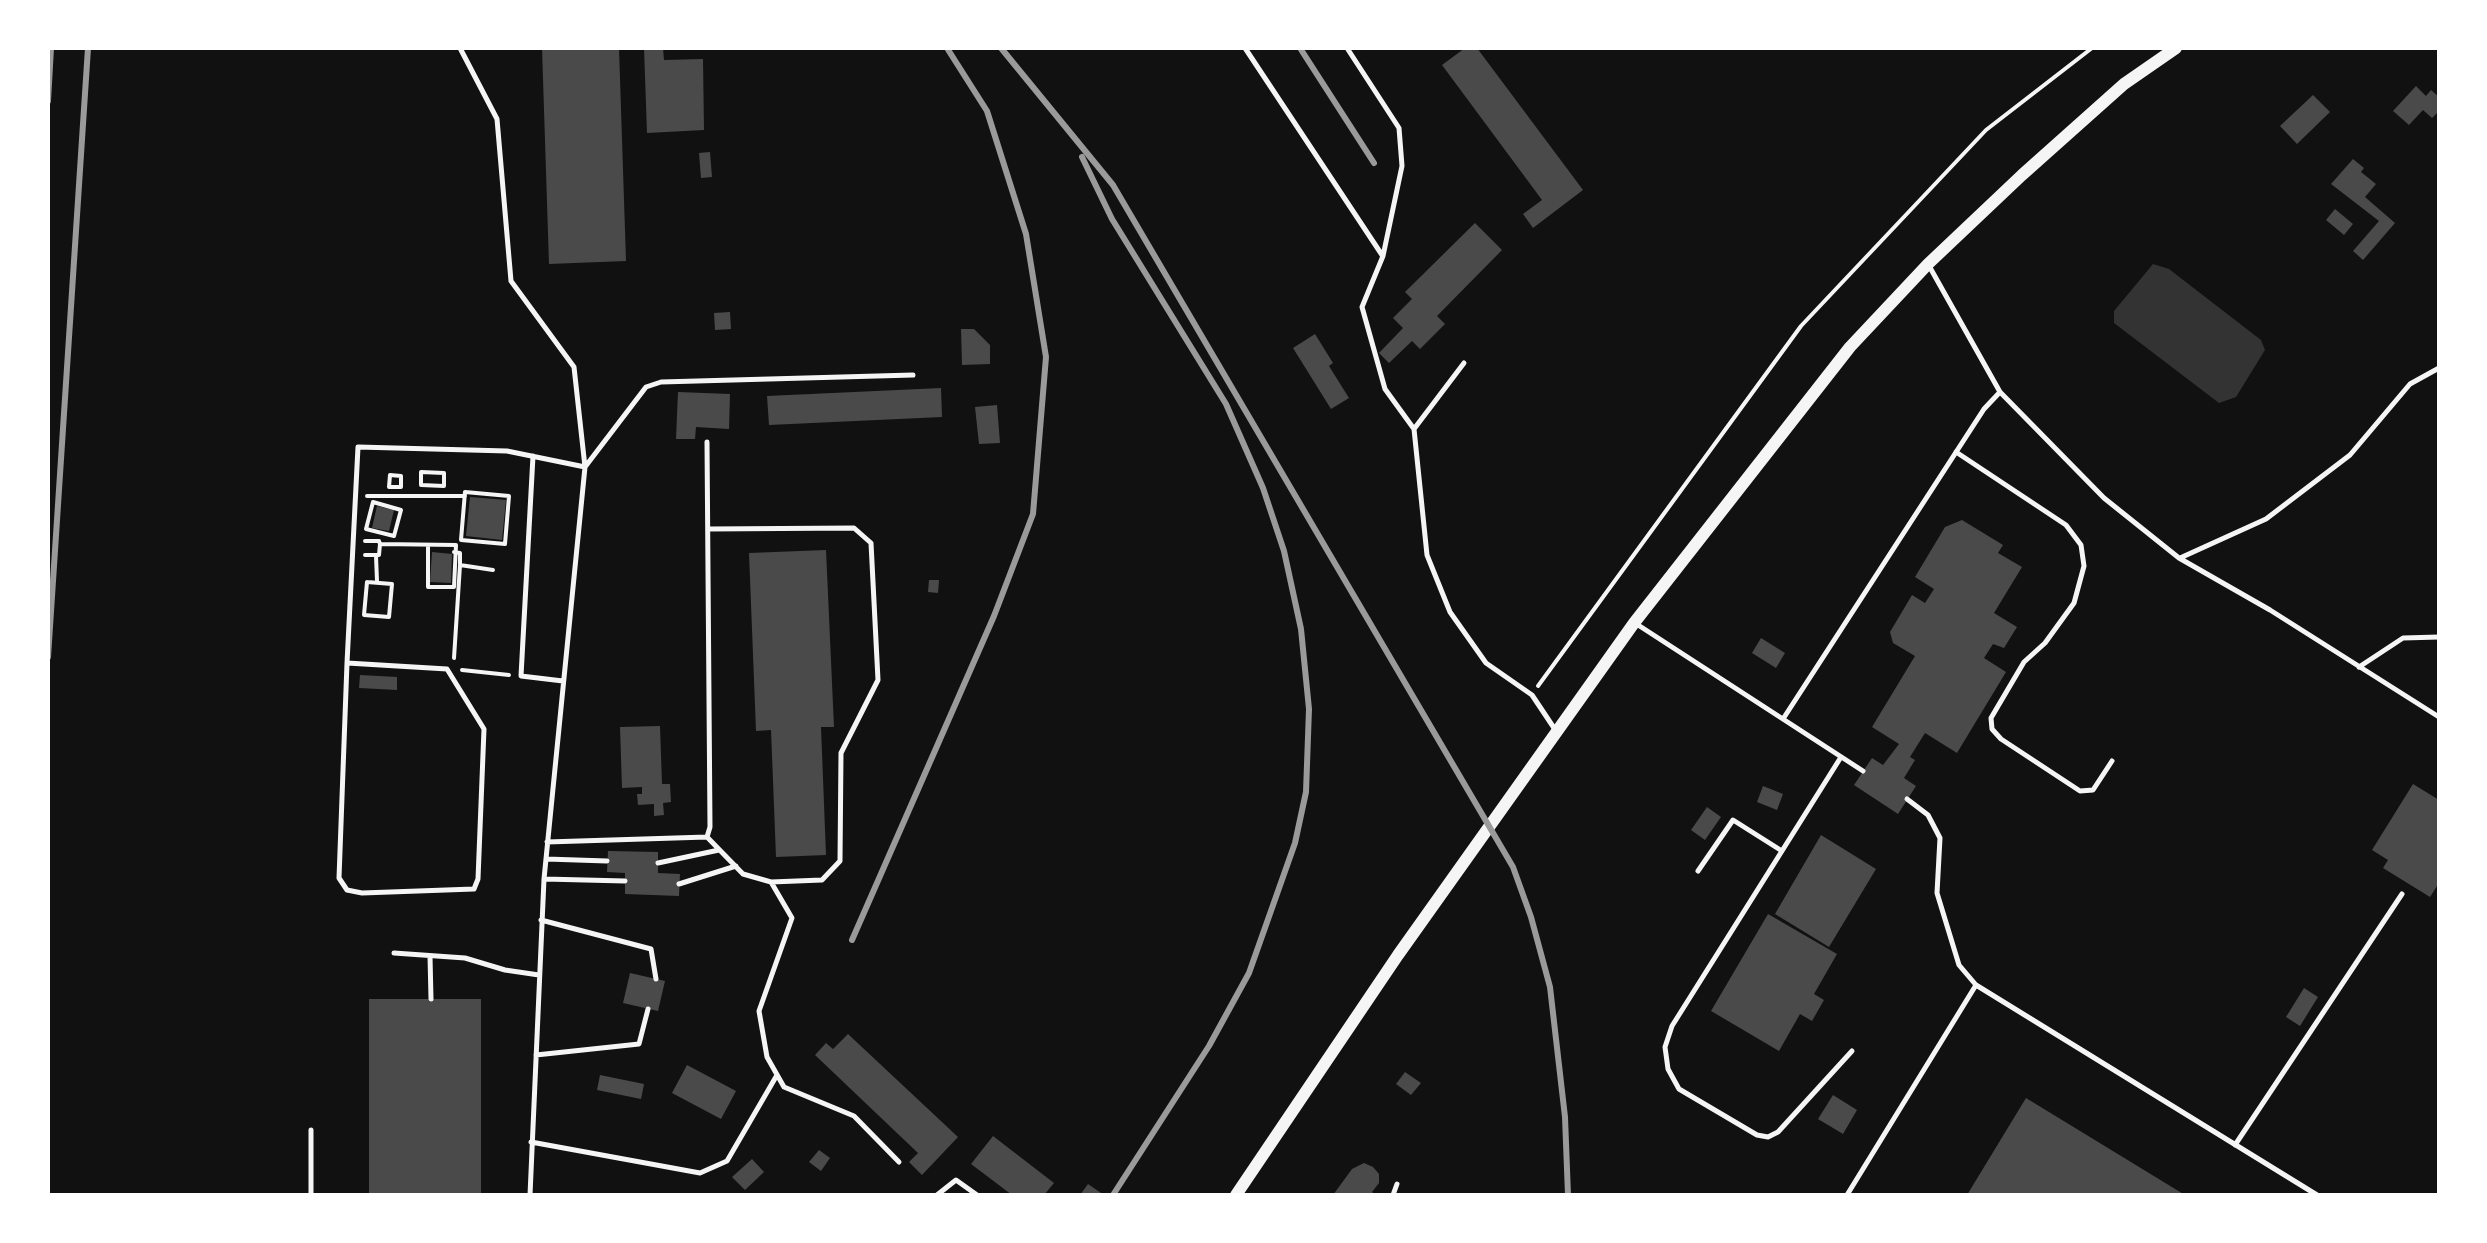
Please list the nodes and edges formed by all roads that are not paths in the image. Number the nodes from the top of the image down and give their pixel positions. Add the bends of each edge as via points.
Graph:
1 (460, 48) edge
2 (1245, 48) edge
3 (1347, 48) edge
4 (2176, 48) edge
5 (1383, 256) junction
6 (1928, 264) junction
7 (1464, 363) dead end
8 (2439, 368) edge
9 (913, 375) dead end
10 (2000, 392) junction
11 (1414, 429) junction
12 (707, 442) dead end
13 (1956, 452) junction
14 (533, 456) junction
15 (585, 467) junction
16 (708, 529) junction
17 (2179, 558) junction
18 (1634, 623) junction
19 (2439, 637) edge
20 (347, 663) junction
21 (2359, 667) junction
22 (563, 681) junction
23 (2439, 717) edge
24 (1783, 719) junction
25 (1557, 732) junction
26 (1841, 757) junction
27 (2112, 761) dead end
28 (1863, 771) dead end
29 (1907, 799) dead end
30 (707, 837) junction
31 (547, 842) junction
32 (720, 850) junction
33 (1782, 851) junction
34 (546, 859) junction
35 (607, 861) dead end
36 (658, 863) dead end
37 (736, 866) junction
38 (1698, 871) dead end
39 (544, 879) junction
40 (625, 881) dead end
41 (771, 882) junction
42 (679, 884) dead end
43 (2402, 894) dead end
44 (541, 920) junction
45 (394, 953) dead end
46 (430, 956) junction
47 (539, 975) junction
48 (656, 979) dead end
49 (1976, 985) junction
50 (431, 999) dead end
51 (648, 1009) dead end
52 (1852, 1051) dead end
53 (536, 1055) junction
54 (777, 1075) junction
55 (311, 1130) dead end
56 (531, 1142) junction
57 (2235, 1145) junction
58 (899, 1162) dead end
59 (1397, 1184) dead end
60 (1238, 1194) edge
61 (311, 1195) edge
62 (530, 1195) edge
63 (937, 1195) edge
64 (977, 1195) edge
65 (1393, 1195) edge
66 (1847, 1195) edge
67 (2317, 1195) edge

1 - 15 lane via 497,119 511,281 574,367
2 - 5 lane
3 - 5 lane via 1399,128 1402,166
4 - 6 main road via 2124,84
5 - 11 lane via 1362,307 1385,389
6 - 10 lane
6 - 18 main road via 1850,347
7 - 11 lane
8 - 17 lane via 2410,384 2350,455 2266,519
9 - 15 lane via 661,382 646,387
10 - 13 lane
10 - 17 lane via 2104,498
11 - 25 lane via 1427,555 1450,612 1486,663 1532,695
12 - 16 lane
13 - 24 lane
13 - 27 lane via 2066,525 2081,545 2084,566 2074,603 2024,662 1991,718 1992,729 2080,791 2093,790
14 - 15 lane
14 - 20 lane via 358,447
14 - 22 lane via 521,676
15 - 22 lane
16 - 30 lane
16 - 41 lane via 854,528 871,543 878,680 841,753 840,861 822,880
17 - 21 lane
18 - 24 lane
18 - 25 main road
19 - 21 lane via 2403,638
20 - 20 lane via 339,878 347,890 362,893 474,889 484,729 447,669
21 - 23 lane
22 - 31 lane
24 - 26 lane
25 - 60 main road via 1398,955
26 - 28 lane
26 - 33 lane
29 - 49 lane via 1928,815 1940,838 1937,893 1959,965
30 - 31 lane
30 - 32 lane
31 - 34 lane
32 - 36 lane
32 - 37 lane
33 - 38 lane via 1733,820
33 - 52 lane via 1672,1026 1665,1047 1668,1069 1679,1089 1768,1137
34 - 35 lane
34 - 39 lane
37 - 41 lane via 743,874
37 - 42 lane
39 - 40 lane
39 - 44 lane
41 - 54 lane via 792,918 759,1011 767,1057
43 - 57 lane
44 - 47 lane
44 - 48 lane via 651,949
45 - 46 lane
46 - 47 lane via 465,958
46 - 50 lane
47 - 53 lane
49 - 57 lane
49 - 66 lane
51 - 53 lane via 639,1044
53 - 56 lane
54 - 56 lane via 727,1161 700,1173
54 - 58 lane via 784,1087 854,1116
55 - 61 lane
56 - 62 lane
57 - 67 lane
59 - 65 lane
63 - 64 lane via 956,1180

